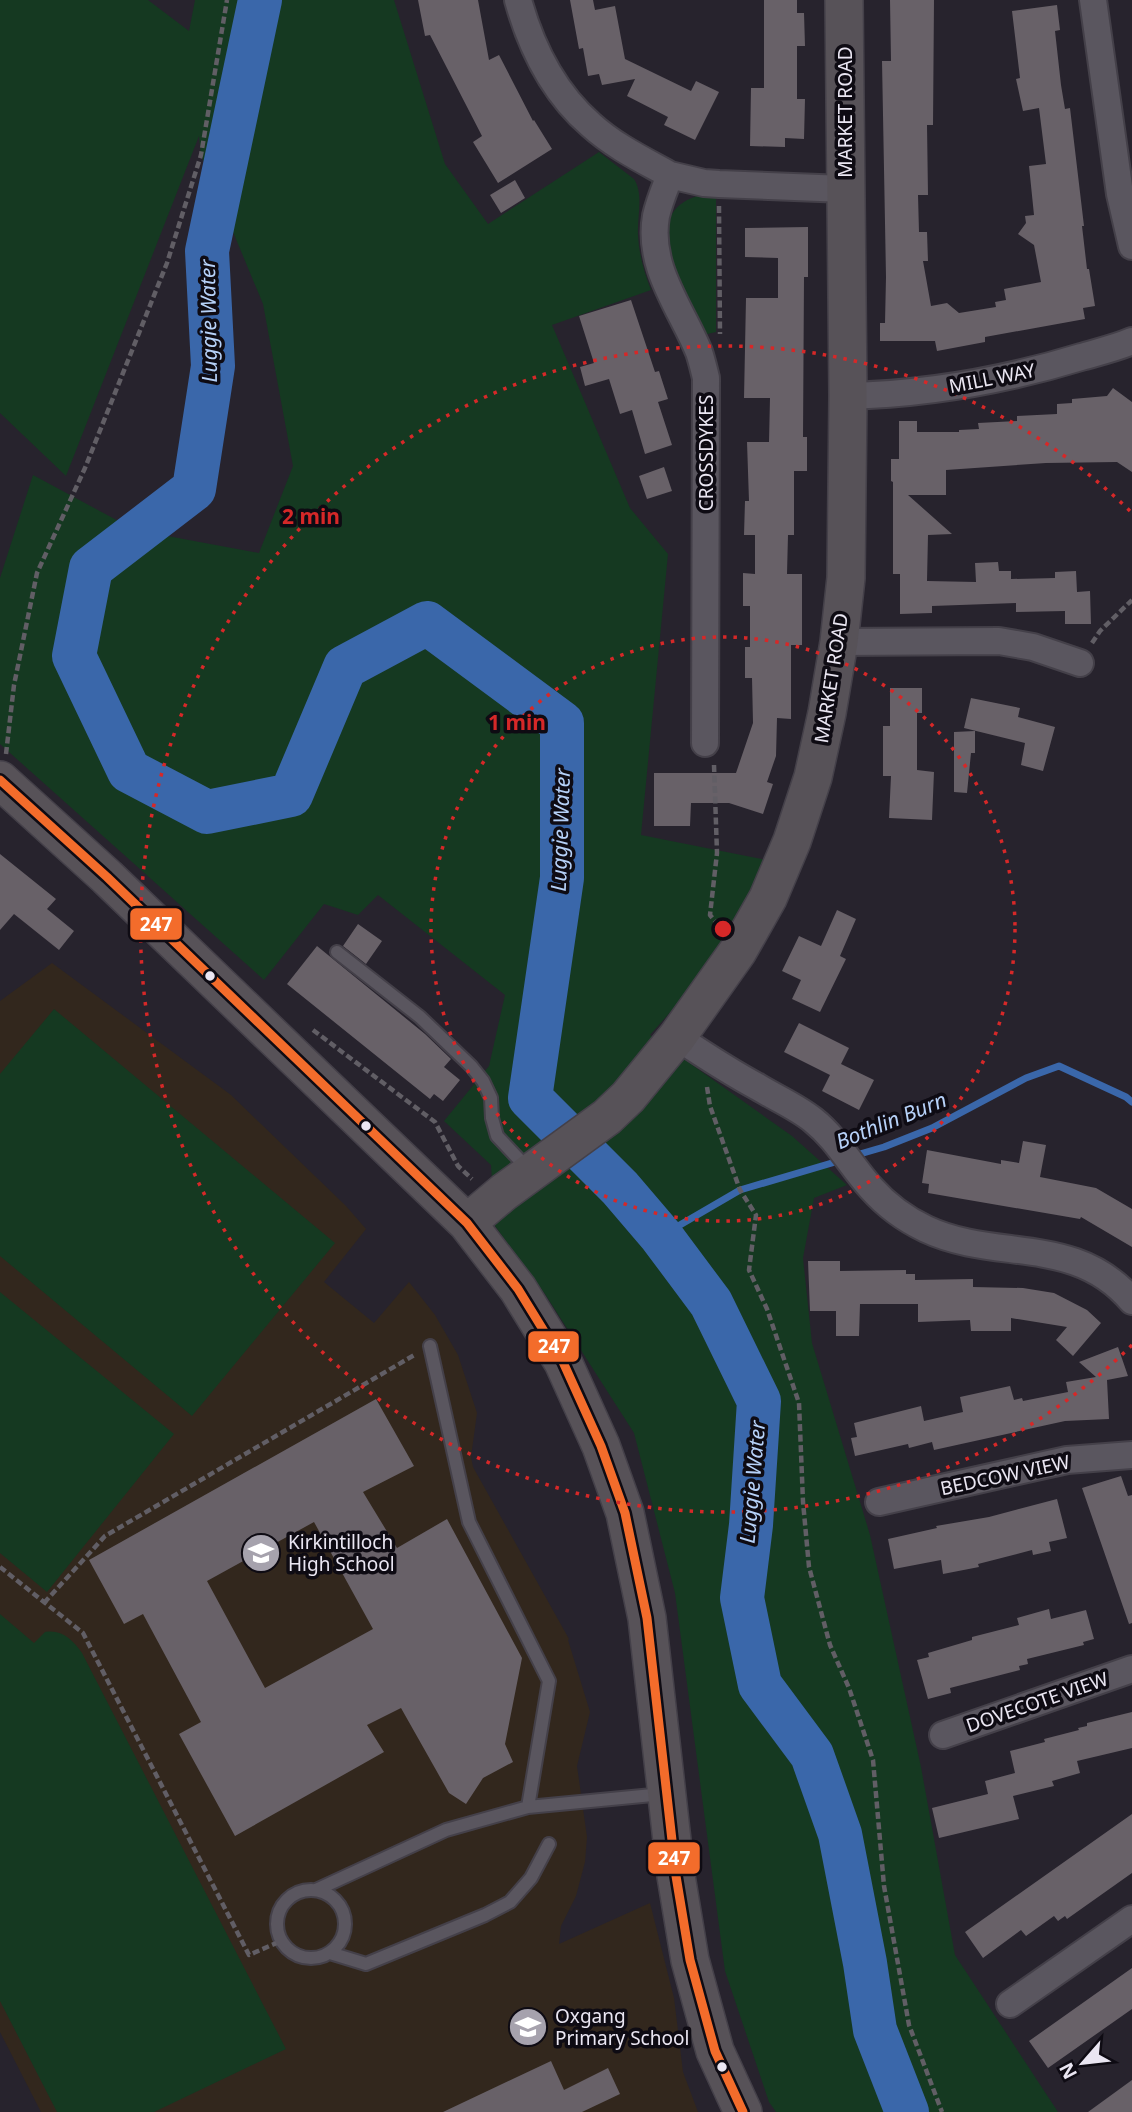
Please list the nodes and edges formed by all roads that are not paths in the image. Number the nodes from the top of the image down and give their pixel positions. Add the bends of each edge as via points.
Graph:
1 (518, 0) edge
2 (844, 0) edge
3 (1093, 0) edge
4 (670, 175) junction
5 (845, 189) junction
6 (1132, 246) edge
7 (1132, 341) edge
8 (848, 396) junction
9 (839, 642) junction
10 (1080, 663) dead end
11 (705, 743) road end
12 (2, 782) edge
13 (337, 952) dead end
14 (690, 1046) junction
15 (540, 1166) junction
16 (467, 1223) junction
17 (1132, 1301) edge
18 (430, 1346) road end
19 (1132, 1455) edge
20 (879, 1502) dead end
21 (1132, 1669) edge
22 (943, 1735) dead end
23 (667, 1793) junction
24 (528, 1807) junction
25 (549, 1844) dead end
26 (316, 1890) junction
27 (1132, 1919) edge
28 (330, 1953) junction
29 (1010, 2004) dead end
30 (743, 2112) edge

1 - 4 street via 542,63 566,98 591,125
2 - 5 main road, MARKET ROAD
3 - 6 street via 1120,194
4 - 5 street via 705,183
4 - 11 street, CROSSDYKES via 656,216 660,270 699,353 706,379
5 - 8 main road, MARKET ROAD
7 - 8 street, MILL WAY via 1003,377
8 - 9 main road, MARKET ROAD via 846,578
9 - 10 street via 999,641
9 - 14 main road, MARKET ROAD via 813,777 787,852 768,898
12 - 16 main road
13 - 15 lane via 420,1017 471,1066 491,1098 498,1136
14 - 15 main road, MARKET ROAD via 586,1134
14 - 17 street via 811,1117 892,1209 951,1239 1067,1258 1112,1281
15 - 16 main road, MARKET ROAD
16 - 23 main road via 518,1289 563,1362 625,1513 647,1618
18 - 24 lane via 469,1522 549,1681
19 - 20 street, BEDCOW VIEW via 1067,1460
21 - 22 street, DOVECOTE VIEW
23 - 24 lane
23 - 30 main road via 682,1922 693,1973 715,2051
24 - 26 lane via 446,1830
25 - 28 lane via 531,1878 510,1902 485,1915 366,1964
26 - 28 lane via 337,1901 346,1923
26 - 28 lane via 295,1893 286,1900 277,1930 281,1941 297,1955 308,1958
27 - 29 street

